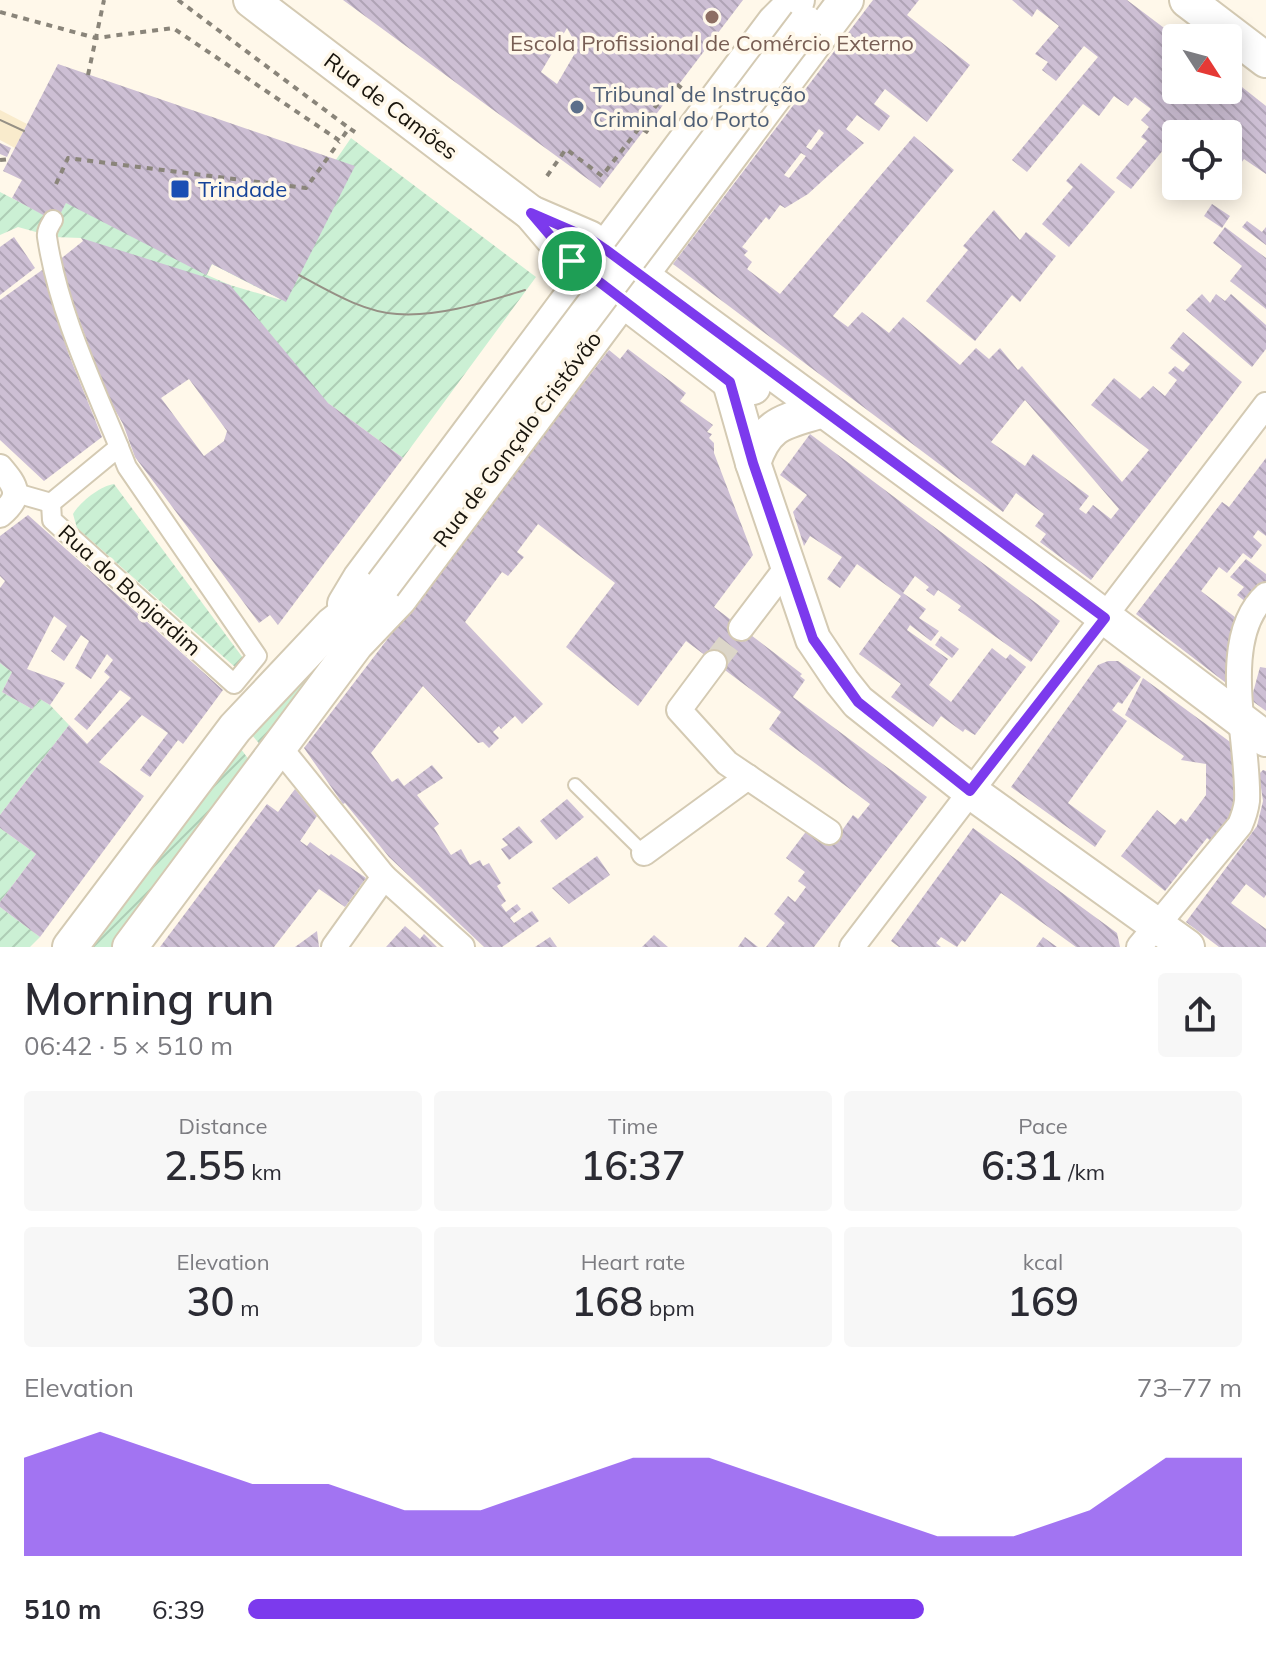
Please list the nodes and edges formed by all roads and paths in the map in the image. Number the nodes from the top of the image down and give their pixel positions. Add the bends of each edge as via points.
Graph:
1 (104, 0) edge
2 (178, 0) edge
3 (251, 0) edge
4 (831, 0) edge
5 (846, 0) edge
6 (1187, 0) edge
7 (809, 8) edge
8 (0, 12) edge
9 (96, 38) junction
10 (1266, 60) edge
11 (88, 75) dead end
12 (684, 90) dead end
13 (640, 127) junction
14 (349, 128) junction
15 (355, 132) dead end
16 (650, 134) dead end
17 (340, 141) junction
18 (10, 159) dead end
19 (0, 160) edge
20 (665, 168) junction
21 (547, 176) dead end
22 (56, 184) dead end
23 (699, 196) junction
24 (49, 227) dead end
25 (597, 261) junction
26 (631, 286) junction
27 (531, 351) junction
28 (565, 376) junction
29 (730, 382) junction
30 (1266, 405) edge
31 (818, 406) junction
32 (119, 447) junction
33 (753, 463) junction
34 (0, 467) edge
35 (16, 493) junction
36 (51, 503) junction
37 (0, 515) edge
38 (788, 566) junction
39 (1266, 595) edge
40 (1105, 618) junction
41 (741, 628) tunnel mouth
42 (344, 634) junction
43 (714, 663) tunnel mouth
44 (1253, 729) edge
45 (279, 747) junction
46 (748, 777) junction
47 (575, 785) dead end
48 (970, 791) junction
49 (829, 832) dead end
50 (644, 853) joint
51 (384, 877) junction
52 (1149, 936) edge
53 (70, 947) edge
54 (130, 947) edge
55 (334, 947) edge
56 (462, 947) edge
57 (852, 947) edge
58 (1187, 947) edge

1 - 9 path
2 - 14 path
3 - 25 main road, Rua de Camões via 531,213 572,261
4 - 7 main road, Rua de Gonçalo Cristóvão
5 - 23 main road, Rua de Gonçalo Cristóvão
6 - 10 main road
7 - 20 main road, Rua de Gonçalo Cristóvão via 775,22
7 - 42 main road, Rua de Gonçalo Cristóvão, bridge
8 - 9 path
9 - 11 path
9 - 17 path via 173,28
12 - 13 path via 674,82
13 - 16 path
13 - 21 path via 602,176 566,149
14 - 15 path
14 - 17 path
17 - 22 path via 306,188 68,158
18 - 19 path
20 - 23 main road via 666,194 677,202
20 - 25 main road, Rua de Gonçalo Cristóvão
23 - 26 main road, Rua de Gonçalo Cristóvão
24 - 32 street via 50,262 82,360
25 - 26 main road, Rua de Camões
25 - 27 main road, Rua de Gonçalo Cristóvão
26 - 28 main road, Rua de Gonçalo Cristóvão
26 - 29 main road, Rua de Camões
26 - 31 main road, Rua de Camões
27 - 28 main road via 551,348 561,355
27 - 42 main road, Rua de Gonçalo Cristóvão via 360,579
28 - 42 main road, Rua de Gonçalo Cristóvão via 399,599
29 - 31 main road
29 - 33 main road
30 - 40 street
31 - 33 main road via 773,427
31 - 40 main road, Rua de Camões
32 - 36 street
32 - 36 street, Rua do Bonjardim via 127,467 257,656 234,684 52,520
33 - 38 main road
34 - 35 street
35 - 36 street, Rua do Bonjardim
35 - 37 street
38 - 41 street
38 - 48 main road via 813,639 858,702
39 - 44 street via 1254,606 1245,629 1238,690
40 - 44 main road, Rua de Camões
40 - 48 street
42 - 45 main road, Rua de Gonçalo Cristóvão
42 - 53 main road, Rua de Gonçalo Cristóvão via 235,728
43 - 46 street via 679,710 727,763
44 - 52 street via 1240,825
45 - 51 street
45 - 54 main road, Rua de Gonçalo Cristóvão
46 - 49 street
46 - 50 street
47 - 50 lane
48 - 52 main road
48 - 57 street
51 - 55 street
51 - 56 street
52 - 58 main road

